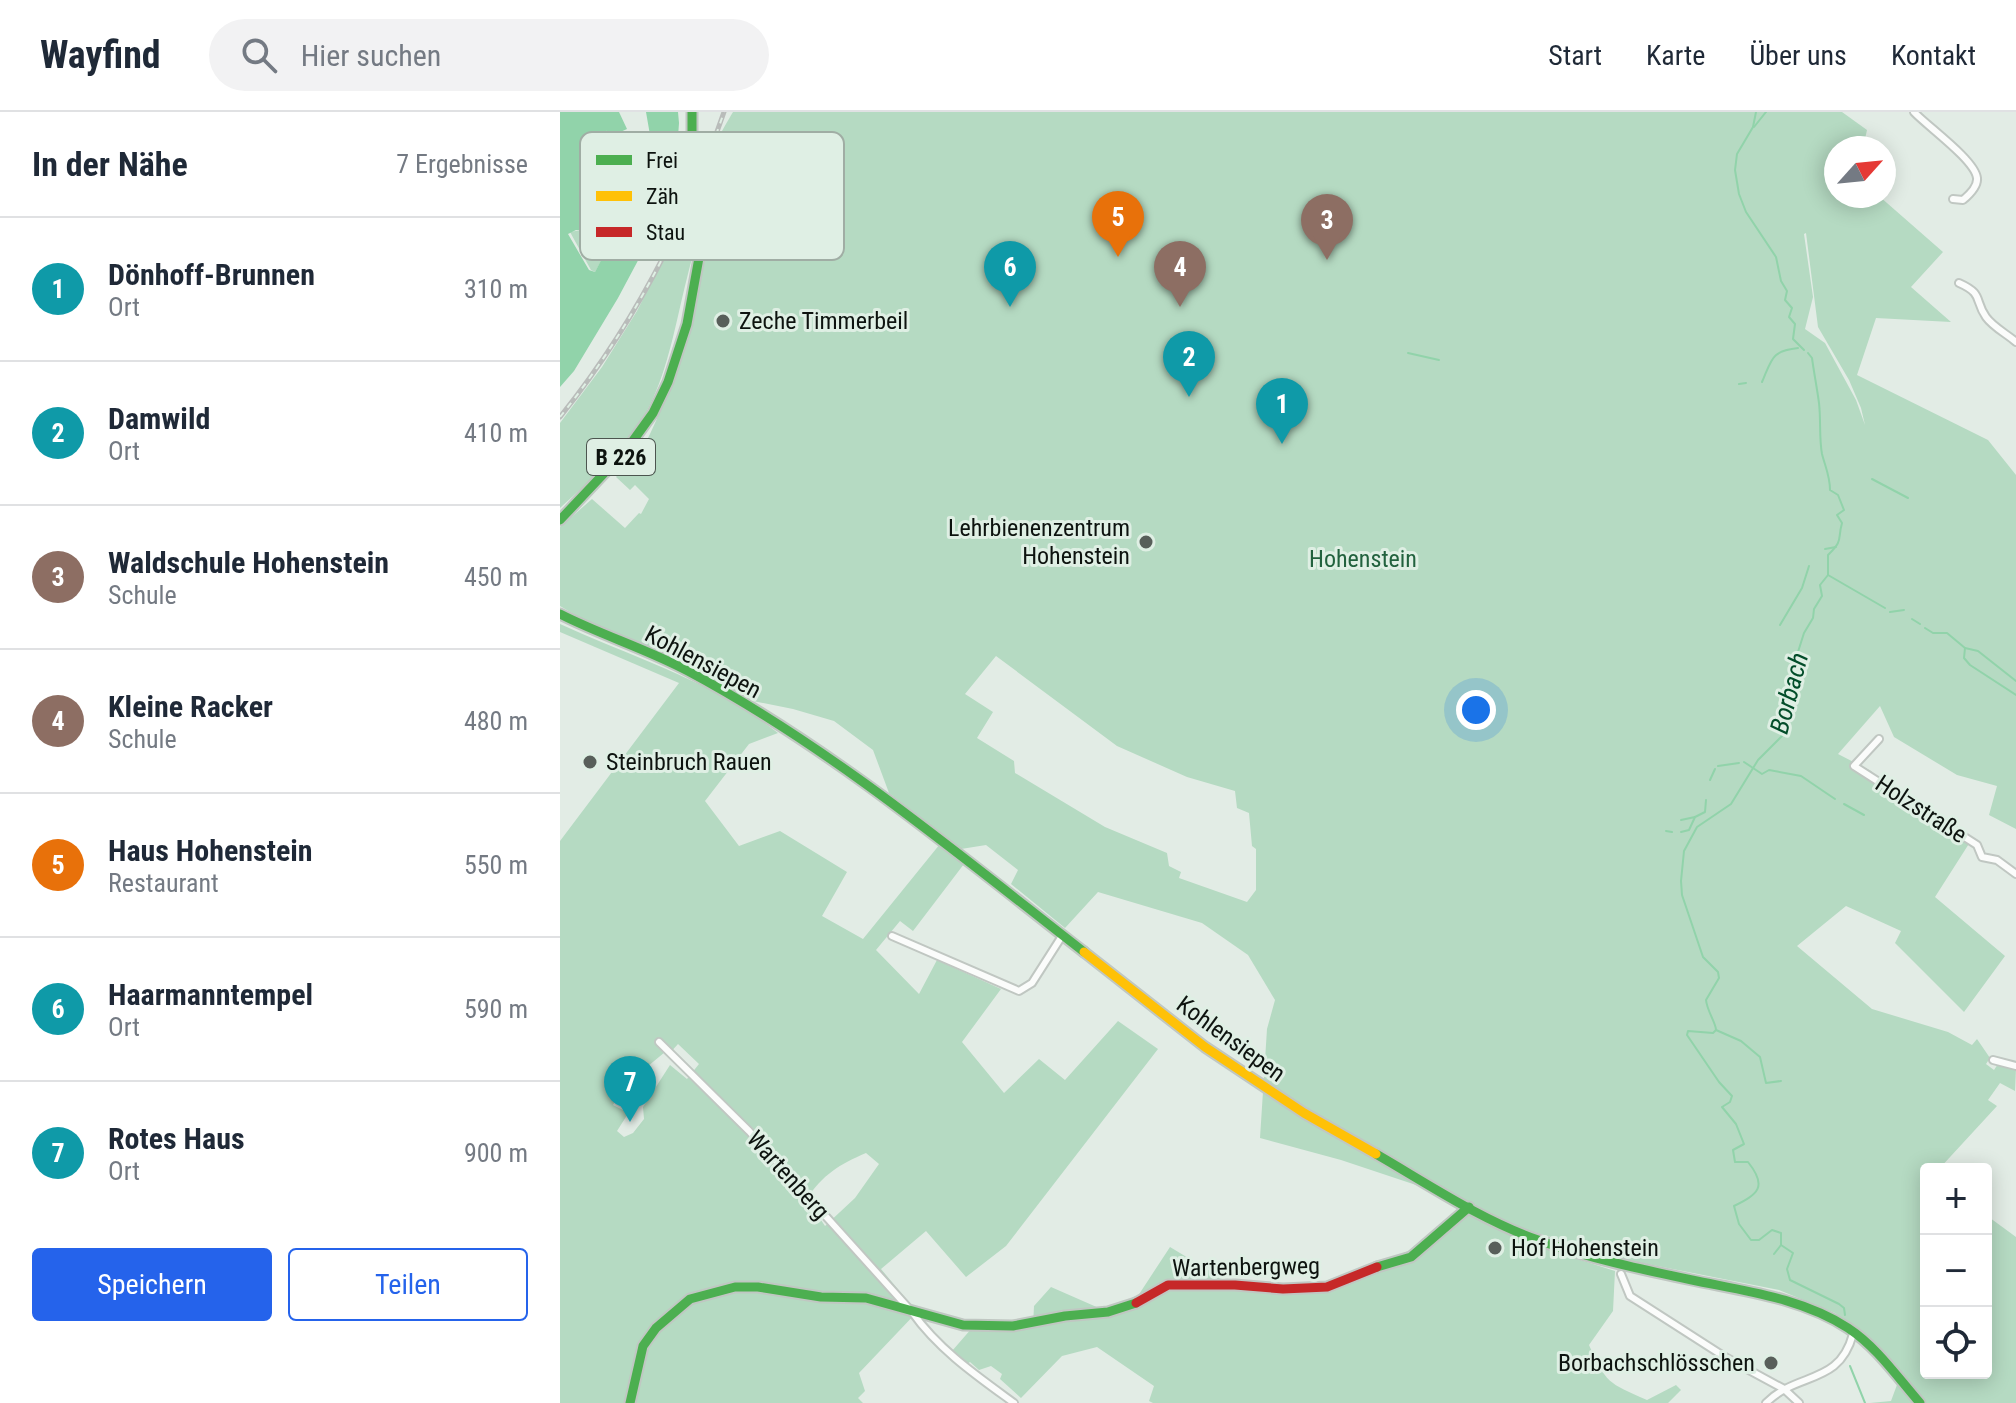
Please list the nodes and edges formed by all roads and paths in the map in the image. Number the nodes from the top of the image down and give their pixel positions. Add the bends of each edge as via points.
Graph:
1 (1914, 112) edge
2 (1953, 199) dead end
3 (699, 260) edge
4 (1959, 283) dead end
5 (2016, 342) edge
6 (560, 520) edge
7 (560, 614) edge
8 (1879, 739) dead end
9 (2016, 874) edge
10 (892, 936) dead end
11 (1062, 936) junction
12 (659, 1042) dead end
13 (1993, 1060) dead end
14 (2016, 1066) edge
15 (1469, 1207) junction
16 (1621, 1274) dead end
17 (912, 1312) junction
18 (1853, 1334) junction
19 (1784, 1389) junction
20 (630, 1403) edge
21 (1014, 1403) edge
22 (1766, 1403) edge
23 (1799, 1403) edge
24 (1920, 1403) edge

1 - 2 street via 1975,173 1977,182 1970,194
3 - 6 street, B 226 via 687,324 653,413
4 - 5 street via 1972,289 1984,315
7 - 11 street, Kohlensiepen via 686,670 791,733 911,817
8 - 9 street, Holzstraße via 1854,766 1977,845 1982,857 1997,860
10 - 11 street via 1019,991 1032,983
11 - 15 street, Kohlensiepen via 1256,1083
12 - 17 street, Wartenberg via 749,1131
13 - 14 street
15 - 17 street, Wartenbergweg via 1411,1257 1327,1287 1168,1285 1108,1312 998,1327 963,1325
15 - 18 street, Kohlensiepen via 1573,1252 1793,1302
16 - 19 street via 1630,1296
17 - 20 street, Wartenbergweg via 866,1298 787,1290 735,1287 705,1293 656,1328 643,1346
17 - 21 street via 933,1339
18 - 19 street via 1838,1365
18 - 24 street, Kohlensiepen
19 - 22 street
19 - 23 street

